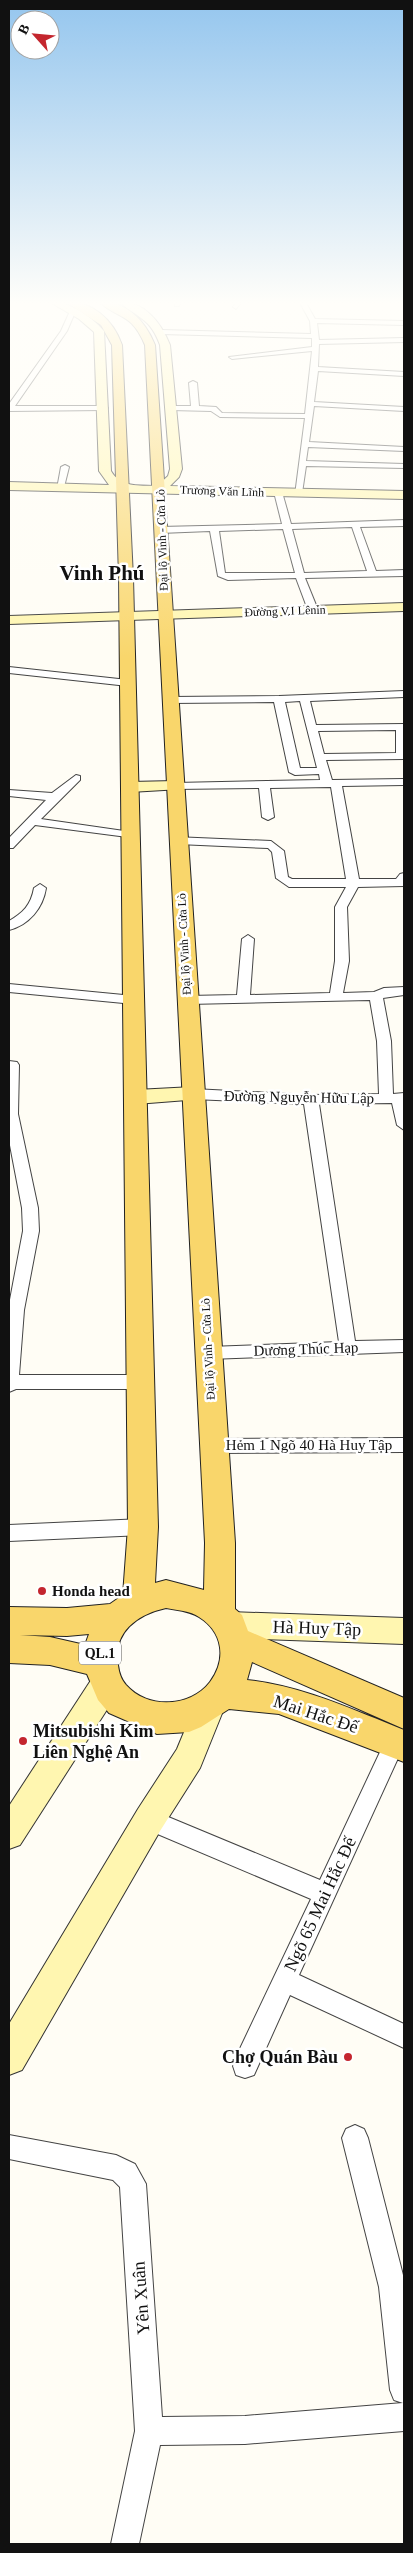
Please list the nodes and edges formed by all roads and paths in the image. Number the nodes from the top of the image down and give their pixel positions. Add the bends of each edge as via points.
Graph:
1 (104, 420) edge
2 (121, 420) edge
3 (155, 420) edge
4 (172, 420) edge
5 (308, 420) edge
6 (305, 444) junction
7 (404, 449) edge
8 (302, 463) junction
9 (65, 466) dead end
10 (404, 466) edge
11 (9, 486) edge
12 (60, 487) junction
13 (124, 489) junction
14 (160, 489) junction
15 (278, 492) junction
16 (298, 493) junction
17 (404, 496) edge
18 (404, 522) edge
19 (355, 524) junction
20 (286, 527) junction
21 (214, 529) junction
22 (160, 530) junction
23 (404, 573) edge
24 (373, 574) junction
25 (300, 576) junction
26 (145, 592) junction
27 (404, 607) edge
28 (313, 610) junction
29 (404, 616) edge
30 (165, 619) junction
31 (9, 620) edge
32 (127, 620) junction
33 (9, 628) edge
34 (148, 654) junction
35 (9, 670) edge
36 (128, 683) junction
37 (404, 694) edge
38 (304, 698) junction
39 (279, 699) junction
40 (170, 700) junction
41 (402, 727) edge
42 (312, 728) junction
43 (403, 756) edge
44 (319, 757) junction
45 (324, 771) junction
46 (295, 772) junction
47 (76, 778) dead end
48 (404, 782) edge
49 (331, 783) junction
50 (298, 784) junction
51 (264, 785) junction
52 (175, 786) junction
53 (130, 788) junction
54 (9, 793) edge
55 (55, 797) junction
56 (268, 816) dead end
57 (32, 821) junction
58 (131, 836) junction
59 (178, 840) junction
60 (9, 845) edge
61 (404, 877) edge
62 (353, 882) junction
63 (40, 888) dead end
64 (9, 926) edge
65 (248, 938) dead end
66 (9, 988) edge
67 (404, 991) edge
68 (376, 996) junction
69 (336, 997) junction
70 (243, 998) junction
71 (134, 1000) junction
72 (188, 1000) junction
73 (12, 1065) dead end
74 (193, 1094) junction
75 (136, 1097) junction
76 (396, 1098) edge
77 (311, 1100) junction
78 (10, 1114) edge
79 (404, 1125) edge
80 (16, 1174) edge
81 (15, 1285) edge
82 (404, 1346) edge
83 (348, 1348) junction
84 (209, 1353) junction
85 (141, 1382) junction
86 (9, 1384) edge
87 (404, 1445) edge
88 (214, 1446) junction
89 (144, 1527) junction
90 (9, 1533) edge
91 (127, 1610) junction
92 (9, 1621) edge
93 (229, 1626) junction
94 (404, 1631) edge
95 (9, 1649) edge
96 (103, 1673) junction
97 (218, 1699) junction
98 (401, 1734) edge
99 (149, 1820) junction
100 (9, 1834) edge
101 (324, 1894) junction
102 (285, 1981) junction
103 (404, 2036) edge
104 (9, 2057) edge
105 (245, 2066) dead end
106 (355, 2138) dead end
107 (9, 2146) edge
108 (404, 2390) edge
109 (404, 2417) edge
110 (149, 2431) junction
111 (125, 2544) edge

1 - 13 main road via 106,473 111,481
2 - 13 main road, Đại lộ Vinh - Cửa Lò
3 - 14 main road, Đại lộ Vinh - Cửa Lò
4 - 14 main road via 176,472
5 - 6 street
6 - 7 street
6 - 8 street
8 - 10 street
8 - 16 street
9 - 12 street
11 - 12 main road, Trương Văn Lĩnh
12 - 13 main road, Trương Văn Lĩnh
13 - 14 main road, Trương Văn Lĩnh
13 - 26 main road, Đại lộ Vinh - Cửa Lò
14 - 15 main road, Trương Văn Lĩnh
14 - 22 main road, Đại lộ Vinh - Cửa Lò
15 - 16 main road, Trương Văn Lĩnh
15 - 20 street
16 - 17 main road, Trương Văn Lĩnh
18 - 19 street
19 - 20 street
19 - 24 street
20 - 21 street
20 - 25 street
21 - 22 street
21 - 25 street via 221,574 224,576
22 - 26 main road, Đại lộ Vinh - Cửa Lò
23 - 24 street
24 - 25 street
25 - 28 street
26 - 30 main road, Đại lộ Vinh - Cửa Lò
26 - 32 main road, Đại lộ Vinh - Cửa Lò
27 - 28 main road, Đường V.I Lênin
28 - 30 main road, Đường V.I Lênin
29 - 30 main road, Đường V.I Lênin
30 - 32 main road
30 - 34 main road, Đại lộ Vinh - Cửa Lò
31 - 32 main road
32 - 33 main road
32 - 34 main road, Đại lộ Vinh - Cửa Lò
34 - 36 main road, Đại lộ Vinh - Cửa Lò
34 - 40 main road, Đại lộ Vinh - Cửa Lò
35 - 36 street
36 - 53 main road, Đại lộ Vinh - Cửa Lò
37 - 38 street
38 - 39 street
38 - 42 street
39 - 40 street
39 - 46 street
40 - 52 main road, Đại lộ Vinh - Cửa Lò
41 - 42 street
41 - 43 street
42 - 44 street
43 - 44 street
44 - 45 street
45 - 46 street
45 - 49 street
46 - 50 street
47 - 55 street
48 - 49 street
49 - 50 street
49 - 62 street
50 - 51 street
51 - 52 street
51 - 56 street
52 - 53 main road
52 - 59 main road, Đại lộ Vinh - Cửa Lò
53 - 58 main road, Đại lộ Vinh - Cửa Lò
54 - 55 street
55 - 57 street
57 - 58 street
57 - 60 street
58 - 71 main road, Đại lộ Vinh - Cửa Lò
59 - 62 street via 271,845 278,851 282,878 286,882
59 - 72 main road, Đại lộ Vinh - Cửa Lò
61 - 62 street via 400,883
62 - 69 street via 341,907 342,961
63 - 64 street via 39,900 33,910
65 - 70 street
66 - 71 street
67 - 68 street via 384,992
68 - 69 street
68 - 76 street
69 - 70 street
70 - 72 street
71 - 75 main road, Đại lộ Vinh - Cửa Lò
72 - 74 main road, Đại lộ Vinh - Cửa Lò
73 - 78 street
74 - 75 main road
74 - 77 street, Đường Nguyễn Hữu Lập
74 - 84 main road, Đại lộ Vinh - Cửa Lò
75 - 85 main road, Đại lộ Vinh - Cửa Lò
76 - 77 street, Đường Nguyễn Hữu Lập
76 - 79 street
77 - 83 street
78 - 80 street
80 - 81 street via 30,1208 31,1231
81 - 86 street via 16,1310
82 - 83 street, Dương Thúc Hạp
83 - 84 street, Dương Thúc Hạp
84 - 88 main road, Đại lộ Vinh - Cửa Lò
85 - 86 street
85 - 89 main road, Đại lộ Vinh - Cửa Lò
87 - 88 street, Hẻm 1 Ngõ 40 Hà Huy Tập
88 - 93 main road, Đại lộ Vinh - Cửa Lò
89 - 90 street
89 - 91 main road, Đại lộ Vinh - Cửa Lò
91 - 92 main road, QL.1 via 67,1622
91 - 93 main road, QL.1 via 166,1594 186,1596 204,1601
91 - 96 main road, QL.1 via 105,1632 100,1650
93 - 94 main road, Hà Huy Tập
93 - 97 main road via 239,1659 234,1677
93 - 98 main road, Mai Hắc Đế / QL.1
95 - 96 main road, QL.1 via 50,1651
96 - 97 main road, QL.1 via 117,1699 152,1717 186,1716
96 - 100 main road
97 - 98 main road, Mai Hắc Đế / QL.1 via 279,1699
97 - 99 main road via 189,1758
98 - 101 street, Ngõ 65 Mai Hắc Đế
99 - 101 street
99 - 104 main road
101 - 102 street, Ngõ 65 Mai Hắc Đế
102 - 103 street
102 - 105 street, Ngõ 65 Mai Hắc Đế
106 - 108 street via 388,2270 401,2347
107 - 110 street, Yên Xuân via 116,2168 126,2173 133,2184
109 - 110 street via 302,2427 185,2433
110 - 111 street, Yên Xuân

